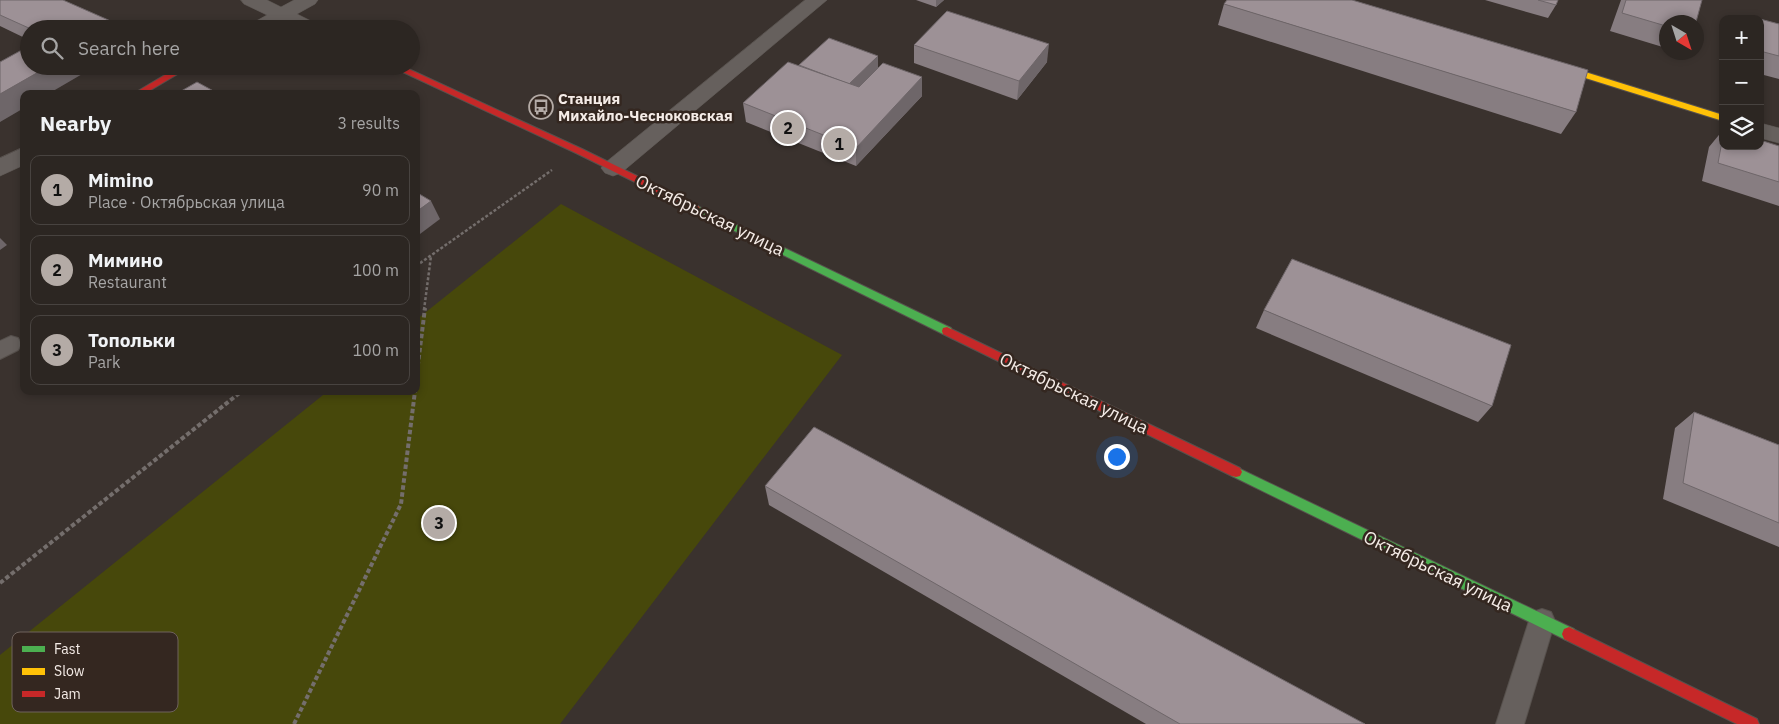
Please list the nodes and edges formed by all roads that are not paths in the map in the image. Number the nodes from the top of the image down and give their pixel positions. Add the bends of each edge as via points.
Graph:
1 (251, 0) edge
2 (308, 0) edge
3 (817, 0) edge
4 (282, 15) junction
5 (273, 20) edge
6 (293, 20) edge
7 (1536, 59) edge
8 (172, 75) edge
9 (413, 75) edge
10 (144, 90) edge
11 (1719, 117) edge
12 (1764, 131) edge
13 (1779, 136) edge
14 (20, 157) edge
15 (0, 168) edge
16 (613, 168) junction
17 (1542, 621) junction
18 (1510, 724) edge
19 (1752, 724) edge

1 - 4 street
2 - 4 street
3 - 16 street
4 - 5 street
4 - 6 street
7 - 11 street
8 - 10 street
9 - 16 street, Октябрьская улица
12 - 13 street
14 - 15 street
16 - 17 street, Октябрьская улица
17 - 18 lane
17 - 19 street, Октябрьская улица

